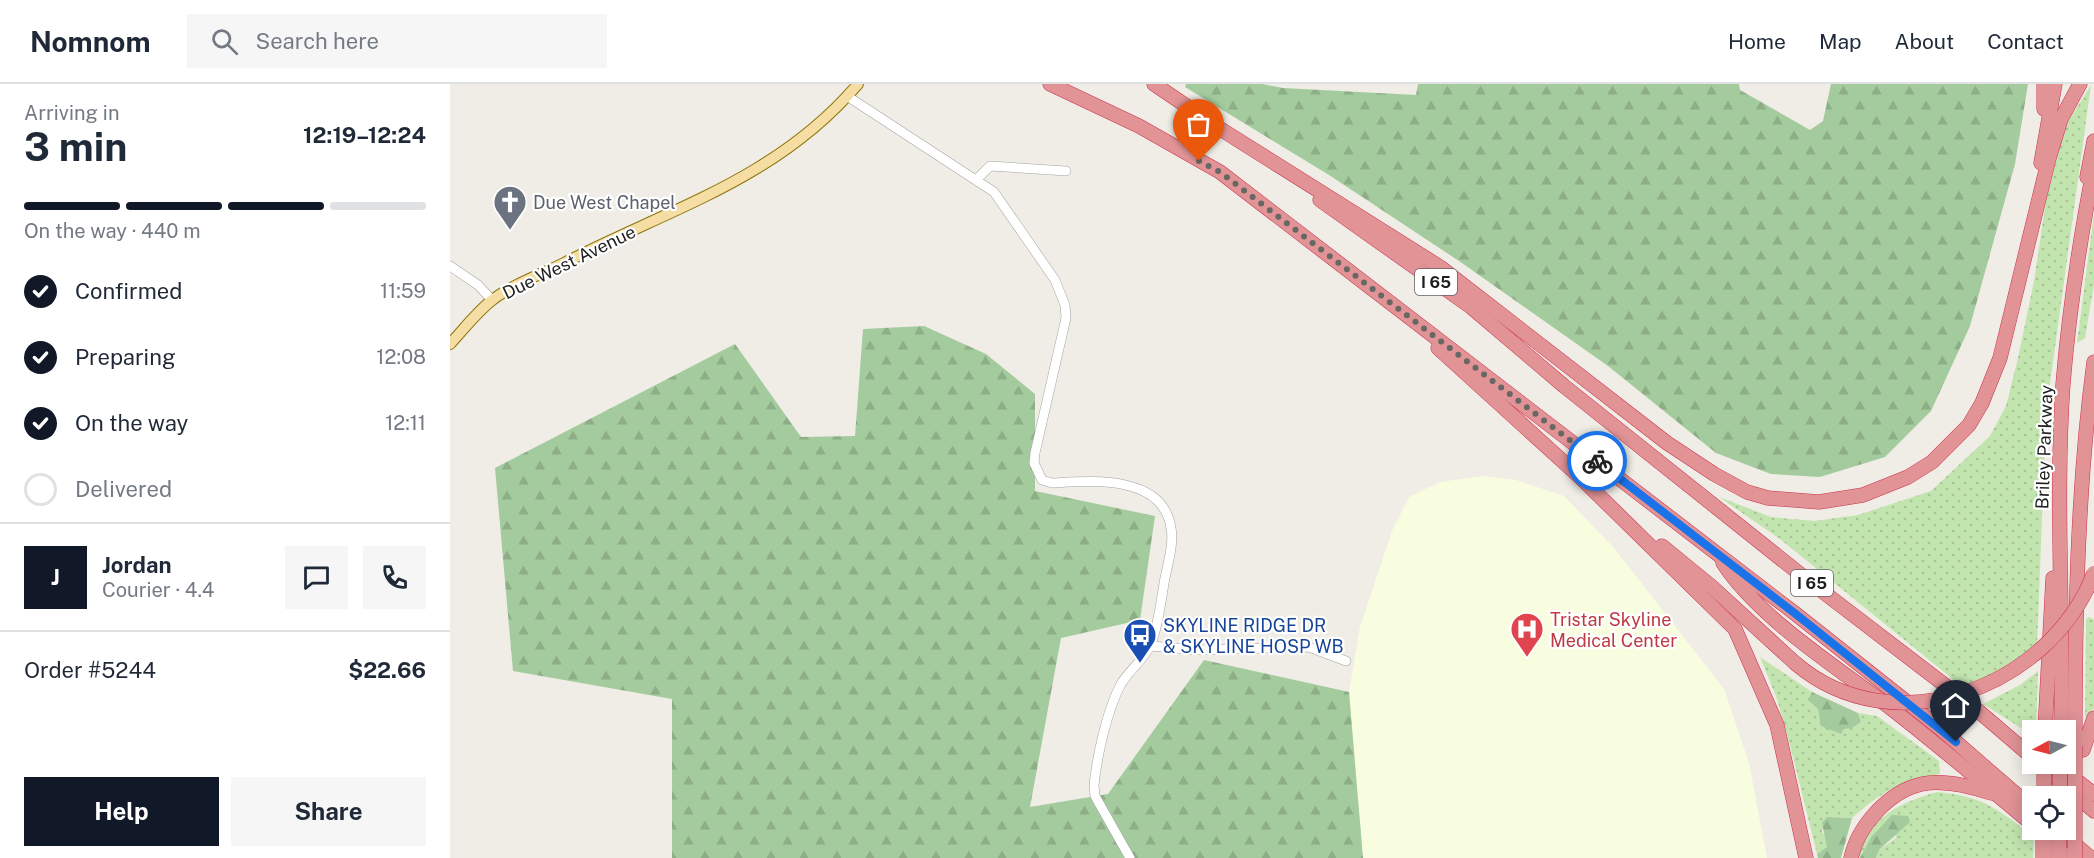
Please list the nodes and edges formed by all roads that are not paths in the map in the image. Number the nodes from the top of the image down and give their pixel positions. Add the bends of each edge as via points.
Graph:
1 (858, 84) edge
2 (1050, 84) edge
3 (1154, 84) edge
4 (2044, 84) edge
5 (2055, 84) edge
6 (2080, 84) edge
7 (847, 96) junction
8 (1211, 123) junction
9 (2094, 141) edge
10 (2043, 142) junction
11 (2094, 167) edge
12 (1066, 171) dead end
13 (976, 178) junction
14 (2035, 213) junction
15 (2078, 251) junction
16 (450, 266) edge
17 (1365, 281) junction
18 (492, 300) junction
19 (450, 344) edge
20 (2094, 362) edge
21 (1580, 477) junction
22 (2060, 492) junction
23 (2082, 499) junction
24 (1717, 554) junction
25 (2094, 573) edge
26 (2094, 582) edge
27 (1150, 646) junction
28 (1347, 661) dead end
29 (1976, 709) junction
30 (2094, 718) edge
31 (2045, 720) edge
32 (2061, 720) edge
33 (2022, 739) edge
34 (2022, 748) edge
35 (2079, 748) junction
36 (2053, 774) edge
37 (2068, 774) edge
38 (2092, 793) edge
39 (2022, 799) edge
40 (2013, 808) junction
41 (2094, 811) edge
42 (2022, 816) edge
43 (2042, 840) edge
44 (2053, 840) edge
45 (2059, 840) edge
46 (2070, 840) edge
47 (1130, 858) edge
48 (1808, 858) edge
49 (1851, 858) edge
50 (2043, 858) edge
51 (2059, 858) edge
52 (2074, 858) edge
53 (2091, 858) edge

1 - 7 main road, Due West Avenue
2 - 17 highway, I 65 via 1139,126 1220,172
3 - 8 highway, I 65
4 - 10 highway
5 - 10 highway
6 - 14 highway via 2061,119
7 - 13 street
7 - 18 main road, Due West Avenue via 799,142 744,177
8 - 14 highway via 1440,267 1667,443 1714,474 1747,492 1791,501 1819,502 1889,486 1932,462 1969,425 2000,358
8 - 29 highway, I 65 via 1471,308 1805,578
9 - 15 highway
10 - 14 highway
11 - 15 highway, Briley Parkway
12 - 13 street via 990,166
13 - 27 street via 1002,201 1055,280 1065,305 1066,318 1035,453 1036,473 1052,483 1090,481 1137,488 1148,493 1167,515 1172,530 1169,558
15 - 22 highway, Briley Parkway via 2063,385
16 - 18 street
17 - 21 highway
17 - 24 highway, I 65
18 - 19 main road, Due West Avenue
20 - 23 highway
21 - 25 highway, bridge via 1712,587 1815,680 1867,700 1939,699 1977,689 2008,675 2032,658 2067,622 2086,595
21 - 48 highway via 1735,629 1777,725
22 - 31 highway via 2055,508
22 - 32 highway, Briley Parkway
23 - 26 highway via 2084,548
23 - 35 highway via 2075,647
24 - 39 highway, I 65 via 1941,729
24 - 40 highway via 1736,583 1799,639
27 - 28 street via 1197,650 1310,647
27 - 47 street via 1121,684 1112,704 1094,785 1095,796
29 - 33 highway
29 - 34 highway, I 65
30 - 35 highway
35 - 52 highway, bridge
36 - 41 highway
37 - 38 highway
40 - 42 highway
40 - 49 highway via 1975,787 1921,784 1889,802 1865,824
43 - 50 highway, bridge
44 - 52 highway
45 - 51 highway, bridge
46 - 53 highway

